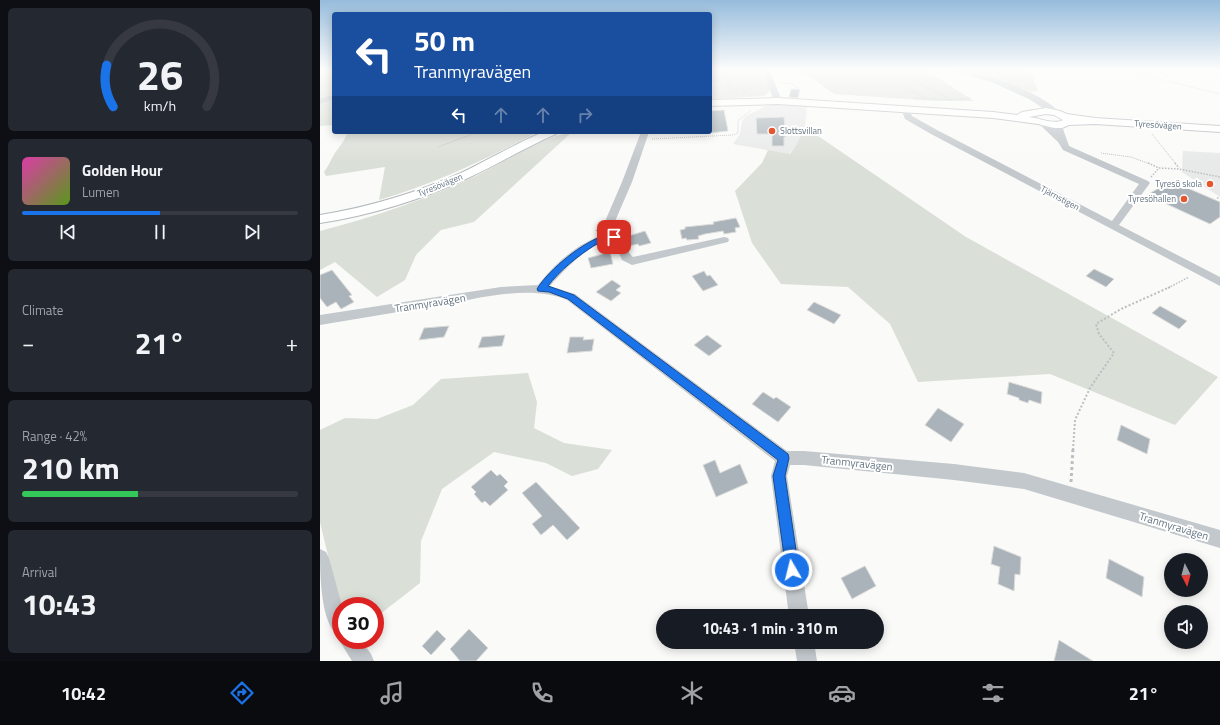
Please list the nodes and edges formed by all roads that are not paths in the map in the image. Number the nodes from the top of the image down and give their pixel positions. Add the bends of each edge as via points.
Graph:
1 (1033, 100) edge
2 (1035, 100) edge
3 (778, 101) joint
4 (712, 103) edge
5 (905, 109) junction
6 (1055, 112) junction
7 (1038, 117) junction
8 (1063, 121) junction
9 (1220, 129) edge
10 (548, 134) edge
11 (644, 136) edge
12 (1062, 141) junction
13 (320, 219) edge
14 (611, 219) dead end
15 (1113, 226) junction
16 (724, 240) dead end
17 (1220, 282) edge
18 (541, 289) junction
19 (320, 320) edge
20 (784, 458) junction
21 (1220, 539) edge
22 (320, 558) edge
23 (332, 606) edge
24 (798, 609) edge
25 (356, 649) edge
26 (805, 649) edge
27 (364, 661) edge
28 (807, 661) edge

1 - 7 street via 1037,106
2 - 6 street
3 - 4 main road, Tyresövägen
3 - 5 main road, Tyresövägen
5 - 7 main road, Tyresövägen
5 - 15 street, Tjärnstigen via 908,116 934,132
6 - 7 main road, Tyresövägen via 1046,111
6 - 8 main road, Tyresövägen
7 - 8 main road, Tyresövägen
7 - 12 street
8 - 9 main road, Tyresövägen
8 - 12 street
10 - 13 main road, Tyresövägen via 465,174 400,201 379,208
11 - 14 street
12 - 15 street via 1066,148 1145,183
15 - 17 street, Tjärnstigen
16 - 18 street via 632,261 626,258 618,240 606,237 592,243 569,261 548,279
18 - 19 street, Tranmyravägen via 501,291
18 - 20 street, Tranmyravägen via 549,289 571,297
20 - 21 street, Tranmyravägen via 1024,481
20 - 24 street via 779,476
22 - 23 street
25 - 27 street
26 - 28 street

